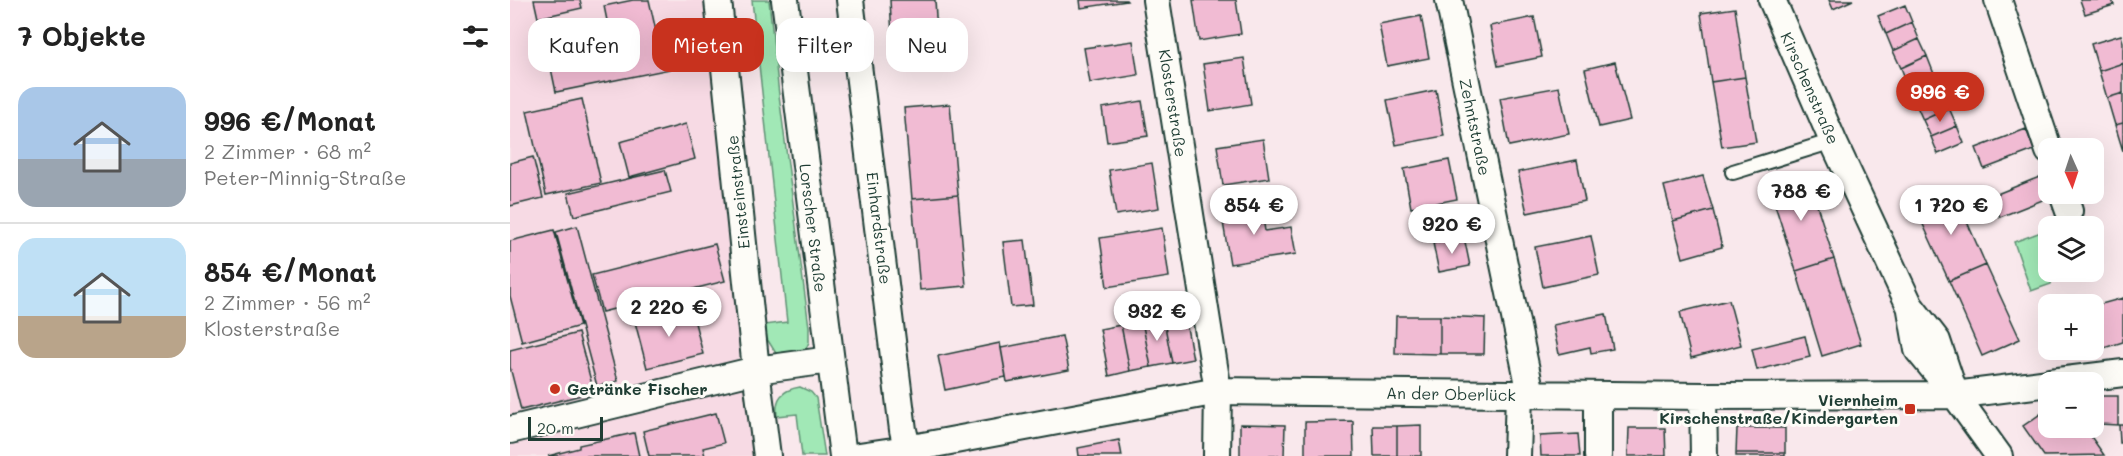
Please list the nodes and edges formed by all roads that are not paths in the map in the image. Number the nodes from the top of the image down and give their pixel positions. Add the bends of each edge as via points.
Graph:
1 (718, 0) edge
2 (785, 0) edge
3 (850, 0) edge
4 (1156, 0) edge
5 (1449, 0) edge
6 (1772, 0) edge
7 (1998, 0) edge
8 (2045, 138) edge
9 (1833, 141) junction
10 (1732, 172) dead end
11 (830, 360) junction
12 (756, 370) junction
13 (2123, 373) edge
14 (2104, 376) edge
15 (2038, 384) edge
16 (1218, 391) junction
17 (1525, 394) junction
18 (1955, 394) junction
19 (1598, 396) junction
20 (1703, 396) junction
21 (510, 430) edge
22 (908, 453) edge
23 (767, 456) edge
24 (843, 456) edge
25 (859, 456) edge
26 (1217, 456) edge
27 (1517, 456) edge
28 (1598, 456) edge
29 (1704, 456) edge
30 (1999, 456) edge

1 - 12 street, Einsteinstraße
2 - 11 street, Lorscher Straße
3 - 22 street, Einhardstraße
4 - 16 street, Klosterstraße
5 - 17 street, Zehntstraße
6 - 9 street, Kirschenstraße
7 - 8 street
9 - 10 lane
9 - 18 street, Kirschenstraße via 1910,306 1937,341
11 - 12 street
11 - 24 street, Lorscher Straße
12 - 21 street
12 - 23 street, Einsteinstraße
13 - 14 street, An der Oberlück
15 - 18 street, An der Oberlück
16 - 17 street, An der Oberlück
16 - 22 street, An der Oberlück
16 - 26 street, Klosterstraße
17 - 19 street, An der Oberlück
17 - 27 street, Zehntstraße
18 - 20 street, An der Oberlück
18 - 30 street, Kirschenstraße
19 - 20 street, An der Oberlück
19 - 28 street
20 - 29 street
22 - 25 street, An der Oberlück

